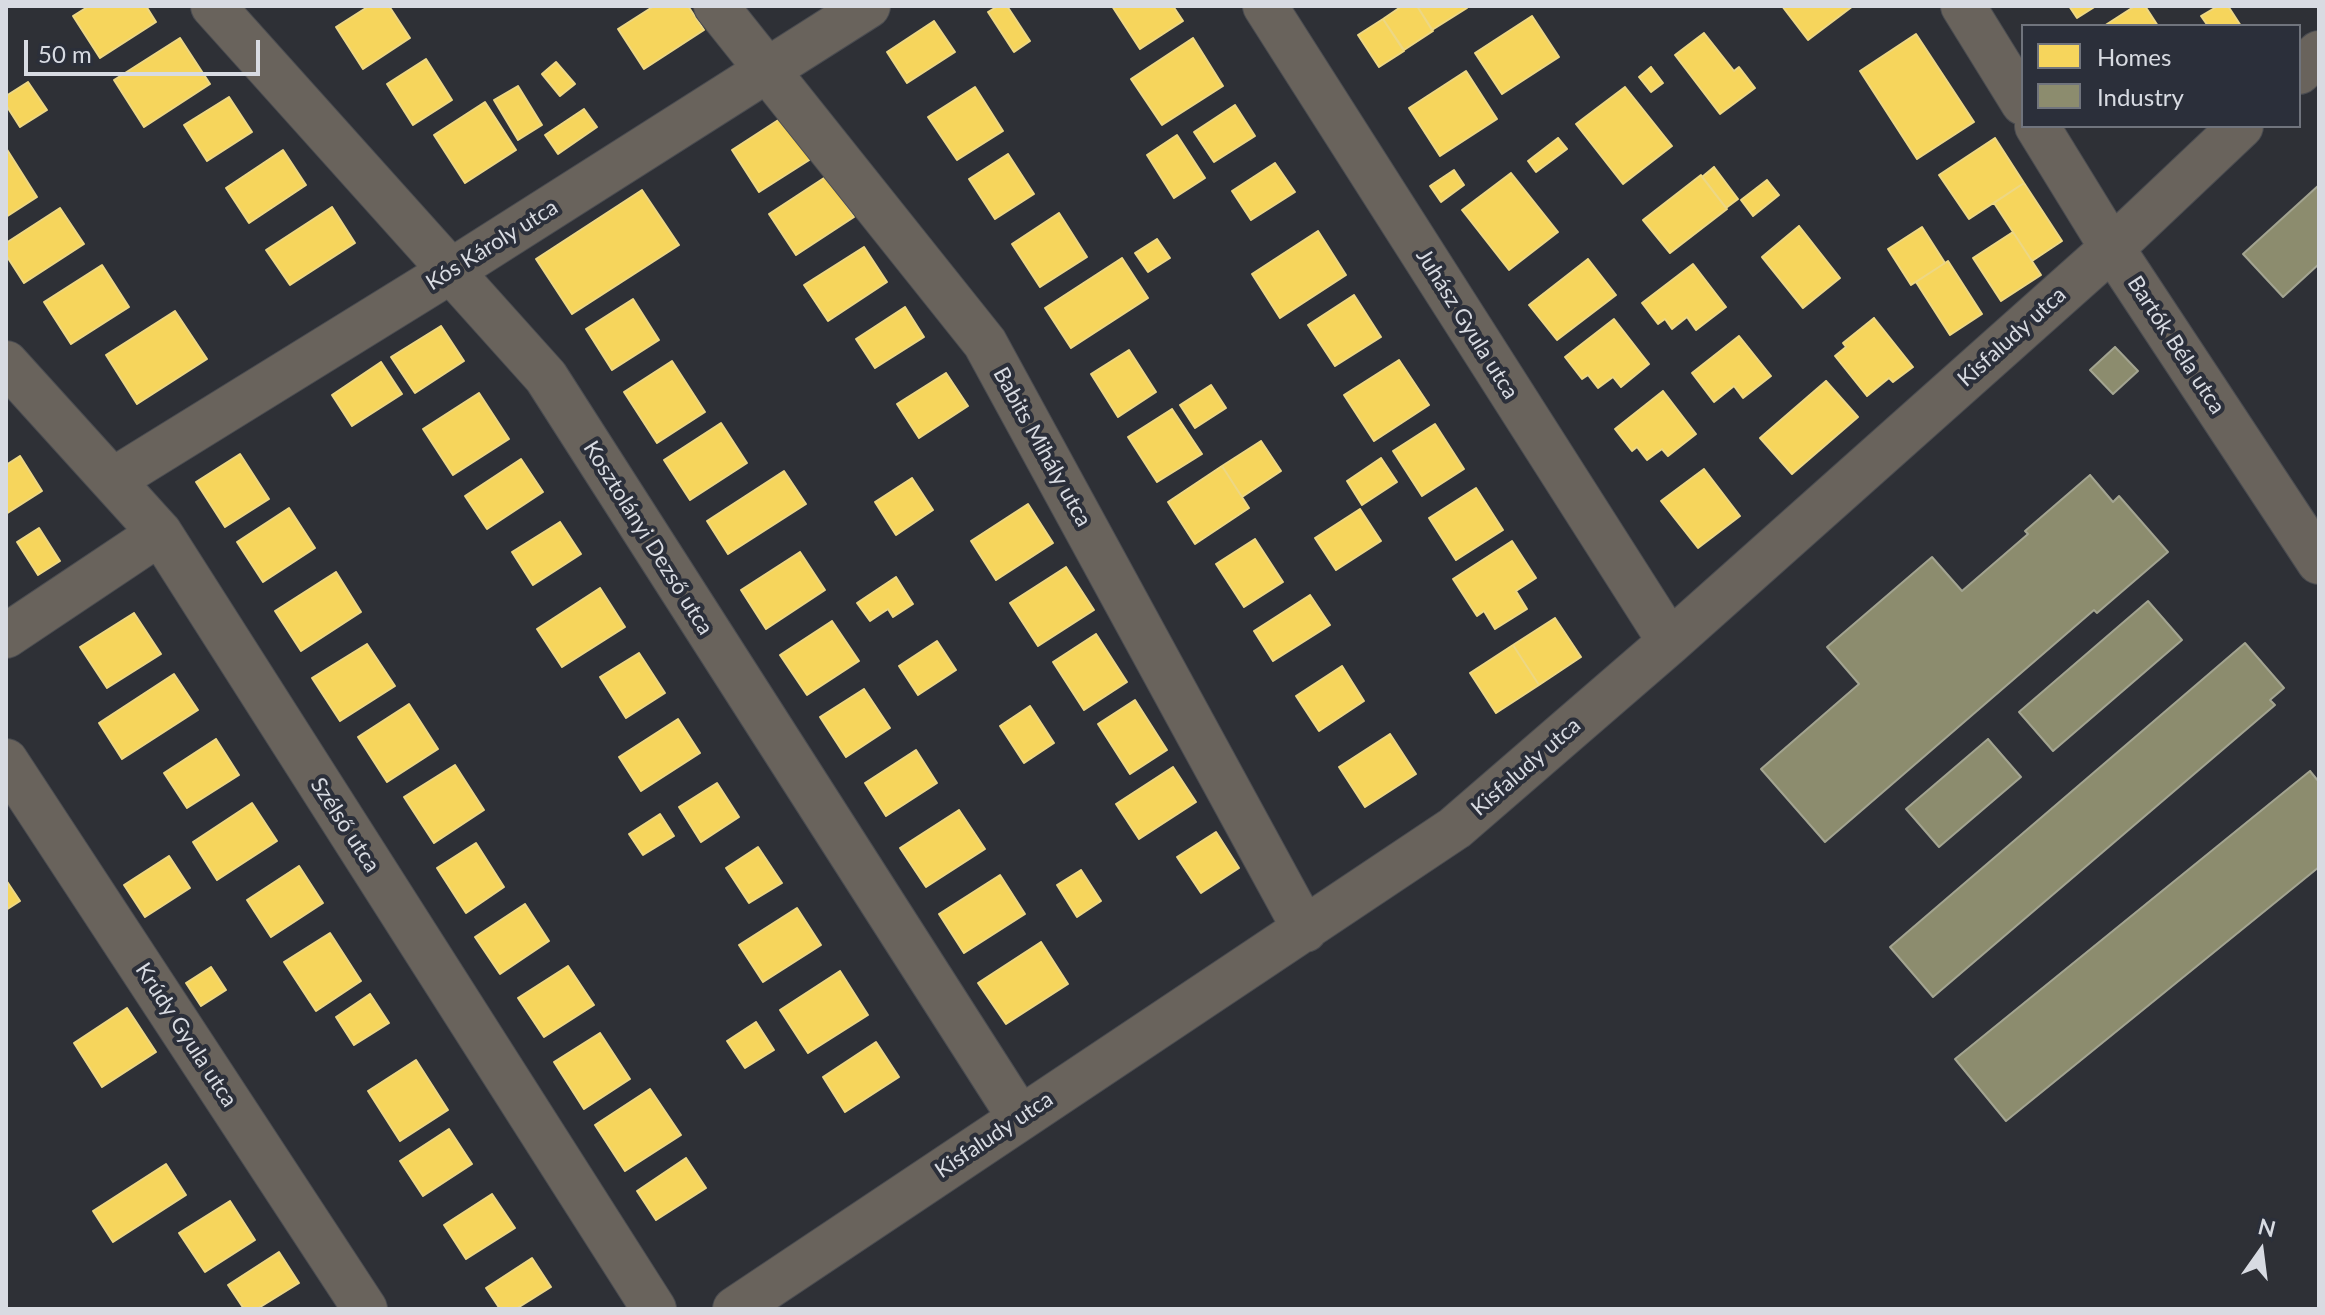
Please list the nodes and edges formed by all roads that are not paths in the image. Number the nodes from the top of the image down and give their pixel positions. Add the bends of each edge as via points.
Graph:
1 (213, 6) edge
2 (716, 6) edge
3 (868, 6) edge
4 (1265, 6) edge
5 (1963, 6) edge
6 (2319, 53) edge
7 (768, 70) junction
8 (2301, 70) edge
9 (2021, 100) edge
10 (2038, 128) edge
11 (2239, 128) edge
12 (2112, 248) junction
13 (451, 271) junction
14 (6, 363) edge
15 (113, 480) junction
16 (160, 533) junction
17 (2319, 562) edge
18 (6, 636) edge
19 (1670, 642) junction
20 (6, 761) edge
21 (1305, 930) junction
22 (1020, 1118) junction
23 (365, 1309) edge
24 (654, 1309) edge
25 (735, 1309) edge

1 - 13 street, Kosztolányi Dezső utca
2 - 7 street, Babits Mihály utca
3 - 7 street, Kós Károly utca
4 - 19 street, Juhász Gyula utca
5 - 9 street
6 - 8 street
7 - 13 street, Kós Károly utca
7 - 21 street, Babits Mihály utca via 985,343
10 - 12 street, Bartók Béla utca
11 - 12 street, Kisfaludy utca
12 - 17 street, Bartók Béla utca
12 - 19 street, Kisfaludy utca
13 - 15 street, Kós Károly utca
13 - 22 street, Kosztolányi Dezső utca via 546,377
14 - 15 street, Szélső utca
15 - 16 street, Szélső utca
16 - 18 street
16 - 24 street, Szélső utca
19 - 21 street, Kisfaludy utca via 1455,828
20 - 23 street, Krúdy Gyula utca
21 - 22 street, Kisfaludy utca
22 - 25 street, Kisfaludy utca

